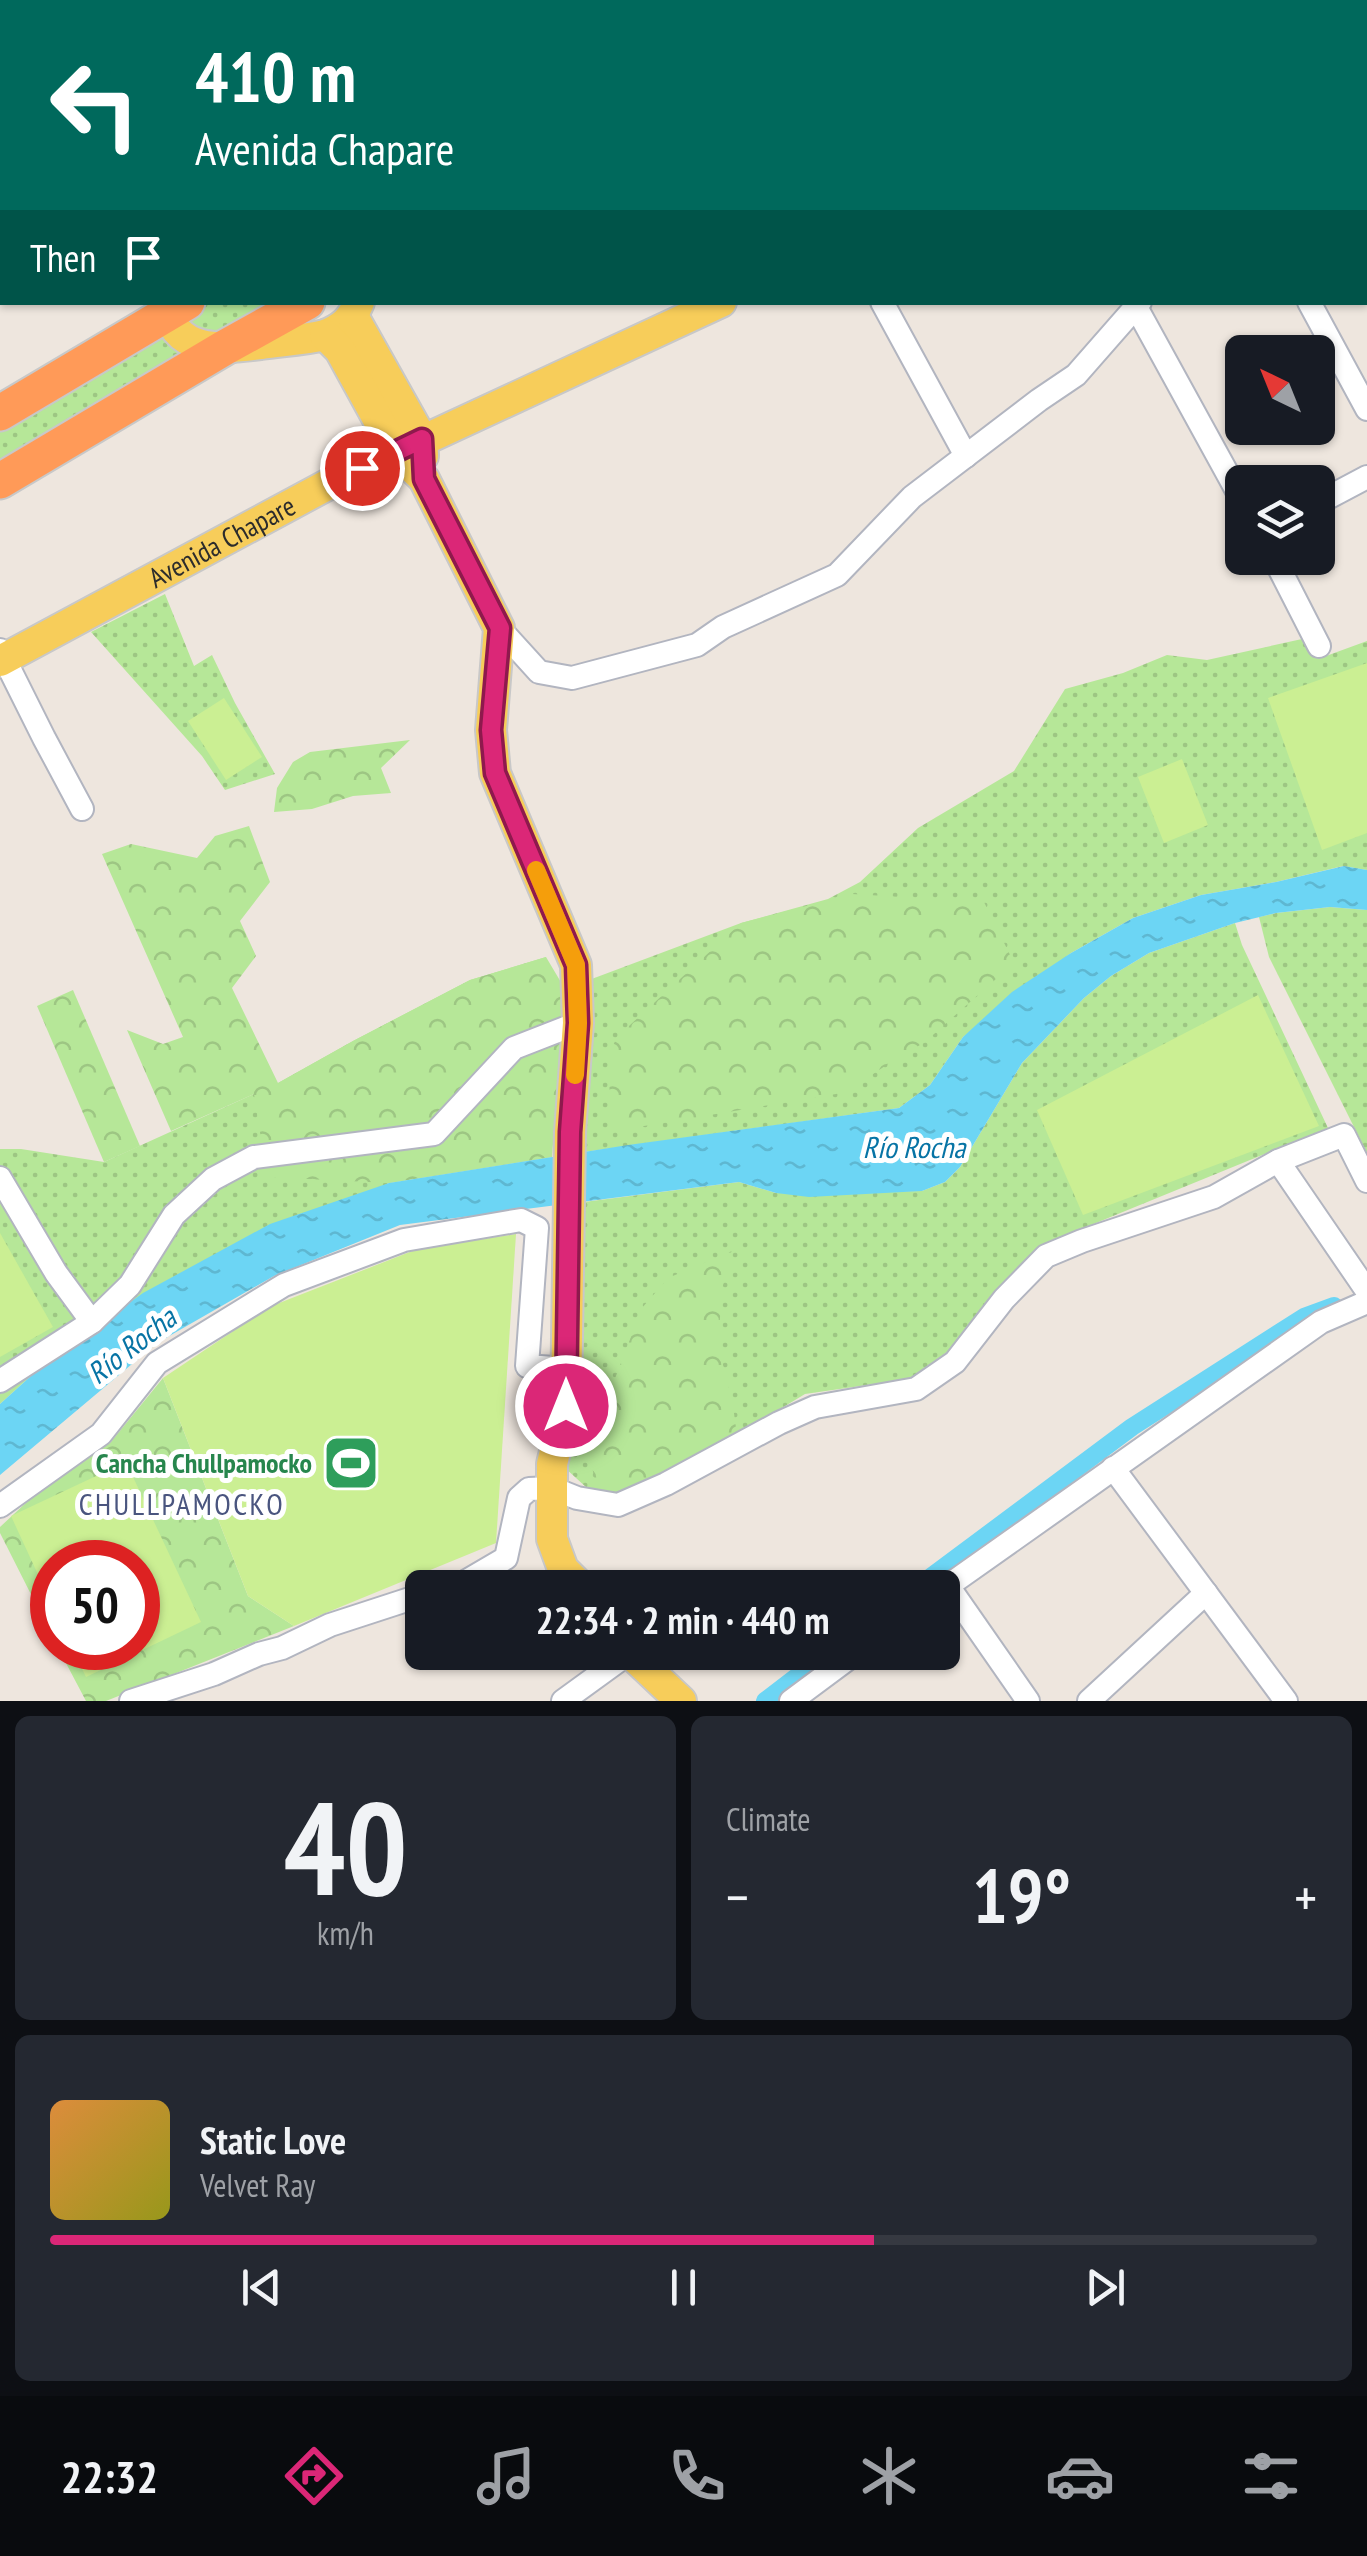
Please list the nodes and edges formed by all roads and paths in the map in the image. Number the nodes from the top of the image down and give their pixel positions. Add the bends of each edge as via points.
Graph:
1 (302, 305) edge
2 (714, 305) edge
3 (884, 305) edge
4 (1138, 305) edge
5 (1311, 305) edge
6 (173, 306) edge
7 (356, 309) edge
8 (324, 336) junction
9 (224, 348) junction
10 (1367, 409) edge
11 (0, 413) edge
12 (409, 445) junction
13 (966, 456) junction
14 (1225, 468) edge
15 (1367, 477) edge
16 (0, 481) edge
17 (1335, 494) edge
18 (1283, 575) edge
19 (500, 628) junction
20 (1319, 646) dead end
21 (2, 657) edge
22 (82, 809) dead end
23 (578, 1023) junction
24 (1278, 1161) junction
25 (0, 1178) edge
26 (1367, 1181) edge
27 (1367, 1291) edge
28 (1367, 1302) edge
29 (92, 1322) junction
30 (566, 1369) junction
31 (0, 1381) edge
32 (1113, 1468) junction
33 (552, 1488) junction
34 (0, 1506) edge
35 (485, 1570) edge
36 (564, 1570) edge
37 (960, 1577) edge
38 (1206, 1594) junction
39 (405, 1601) edge
40 (960, 1608) edge
41 (606, 1670) edge
42 (647, 1670) edge
43 (833, 1670) edge
44 (132, 1701) edge
45 (563, 1701) edge
46 (681, 1701) edge
47 (792, 1701) edge
48 (1028, 1701) edge
49 (1088, 1701) edge
50 (1286, 1701) edge

1 - 9 highway
2 - 12 main road, Avenida Chapare
3 - 13 street
4 - 13 street via 1076,375
4 - 14 street
5 - 10 street
6 - 9 main road via 173,326 193,343
6 - 11 highway
7 - 8 main road via 339,330
7 - 12 main road
8 - 9 main road
8 - 12 main road
9 - 16 highway
12 - 19 main road
12 - 21 main road, Avenida Chapare
13 - 19 street via 912,498 837,575 697,645 572,678 539,672
15 - 17 street
18 - 20 street
19 - 23 main road via 491,730 495,773 576,965
21 - 22 street
23 - 29 street via 514,1048 434,1134 254,1157 213,1179 174,1215 130,1285
23 - 30 main road
24 - 26 street via 1344,1135
24 - 27 street
24 - 33 street via 1214,1196 1046,1256 955,1362 916,1389 815,1407 618,1504
25 - 29 street
28 - 32 street via 1322,1322
29 - 31 street
30 - 33 main road
30 - 34 street via 527,1366 537,1228 522,1220 404,1240 284,1284 157,1363 100,1434
32 - 37 street
32 - 38 street
33 - 35 street via 529,1489 519,1498 506,1558
33 - 36 main road via 552,1540
38 - 49 street
38 - 50 street
39 - 44 street
40 - 48 street
41 - 45 street
42 - 46 main road
43 - 47 street

